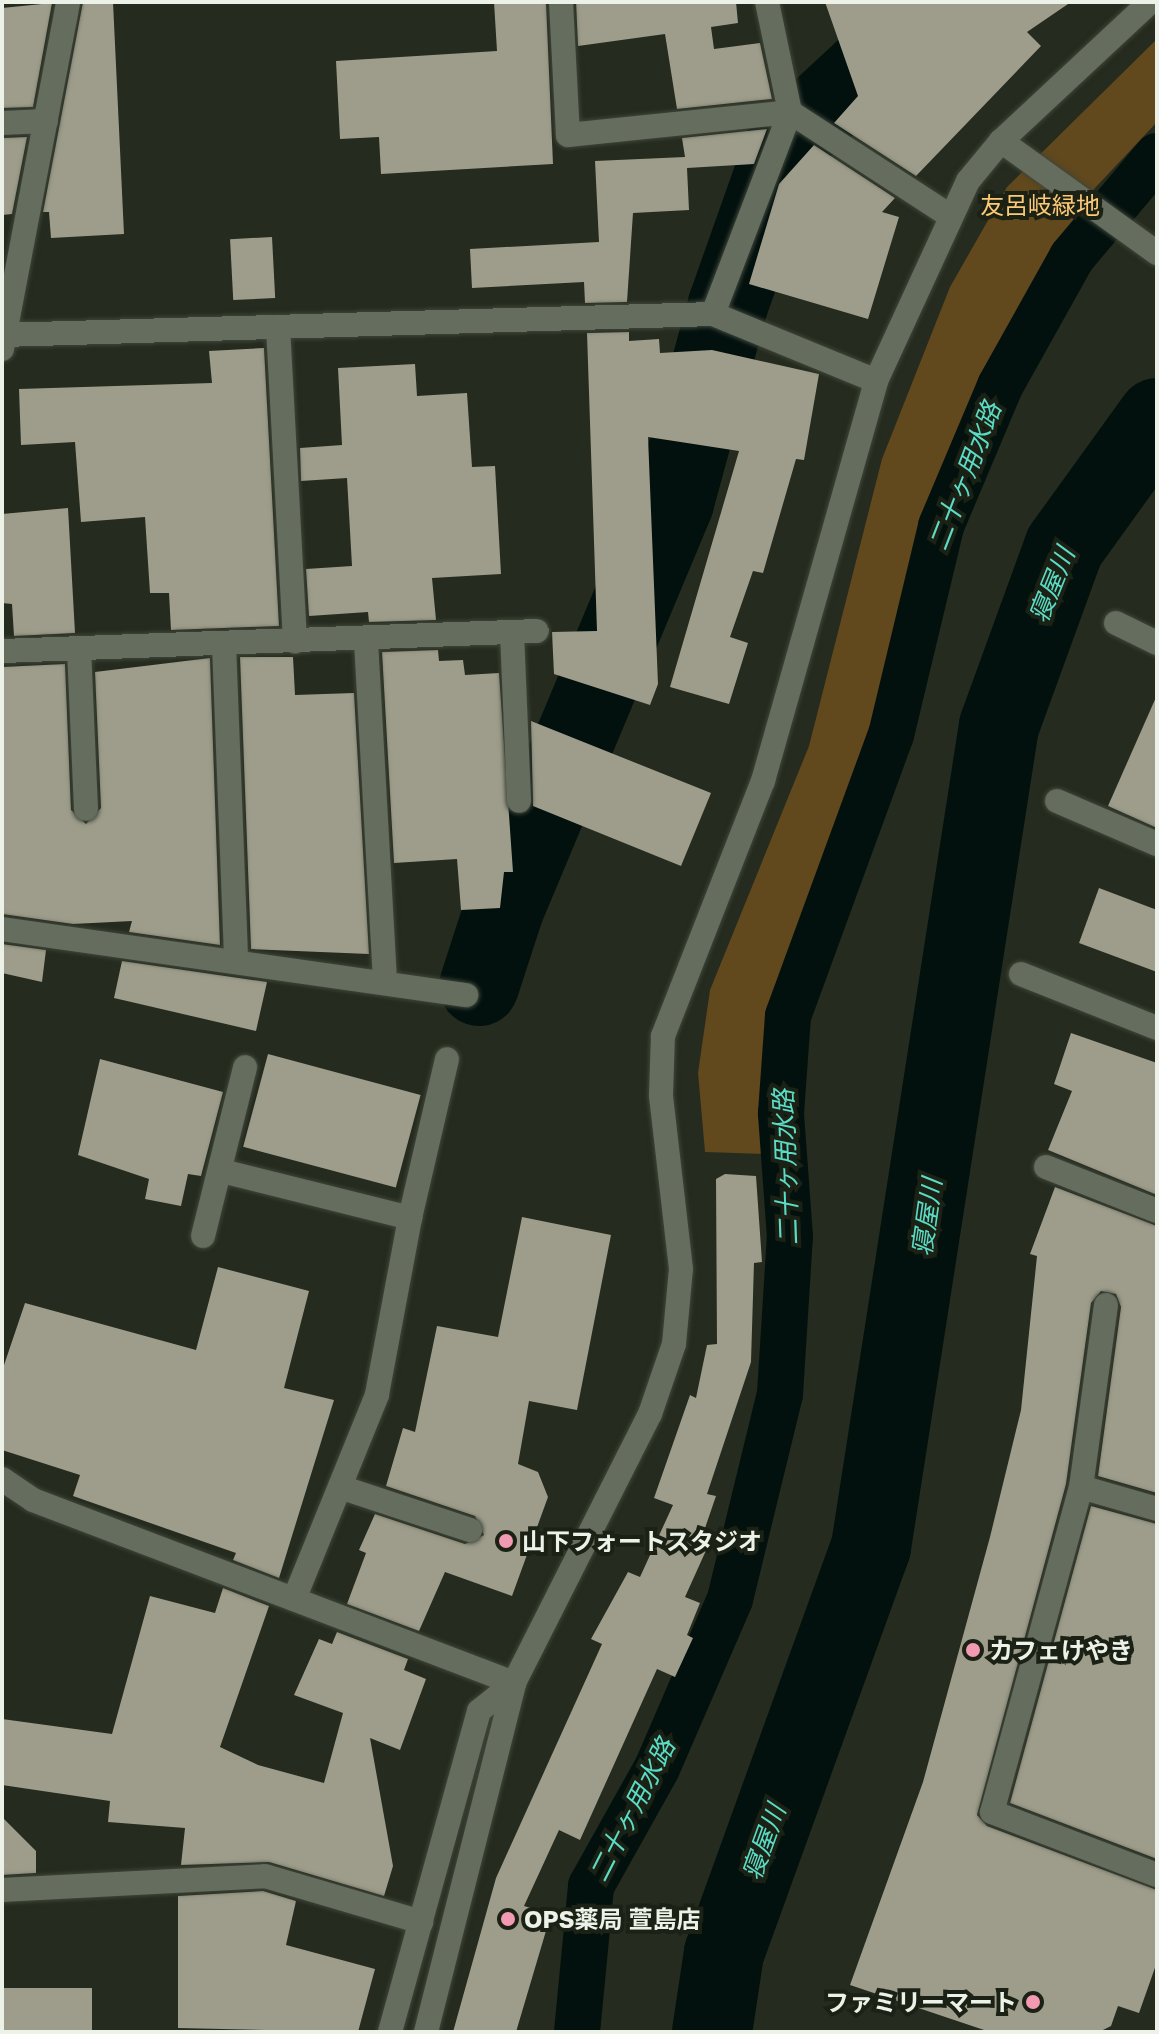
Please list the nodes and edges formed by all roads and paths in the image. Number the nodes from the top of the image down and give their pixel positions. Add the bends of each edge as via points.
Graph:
1 (68, 2) edge
2 (561, 2) edge
3 (767, 2) edge
4 (1150, 2) edge
5 (46, 121) junction
6 (805, 121) junction
7 (2, 123) edge
8 (1001, 141) junction
9 (950, 216) junction
10 (1157, 253) edge
11 (720, 316) junction
12 (278, 327) junction
13 (3, 340) edge
14 (876, 381) junction
15 (1116, 623) dead end
16 (537, 631) dead end
17 (512, 633) junction
18 (366, 641) junction
19 (295, 642) junction
20 (1157, 643) edge
21 (224, 644) junction
22 (79, 649) junction
23 (2, 651) edge
24 (519, 801) dead end
25 (1057, 801) dead end
26 (86, 809) dead end
27 (1157, 844) edge
28 (2, 929) edge
29 (236, 958) junction
30 (1021, 974) dead end
31 (385, 978) junction
32 (466, 995) dead end
33 (1157, 1028) edge
34 (447, 1059) dead end
35 (245, 1067) dead end
36 (1046, 1167) dead end
37 (222, 1171) junction
38 (1157, 1211) edge
39 (410, 1218) junction
40 (203, 1236) dead end
41 (1106, 1305) dead end
42 (2, 1479) edge
43 (340, 1487) junction
44 (1081, 1487) junction
45 (1157, 1509) edge
46 (470, 1530) dead end
47 (294, 1599) junction
48 (514, 1683) junction
49 (1157, 1875) edge
50 (2, 1890) edge
51 (421, 1922) junction
52 (390, 2032) edge
53 (426, 2032) edge

1 - 5 street
2 - 6 street via 568,135
3 - 6 street
4 - 8 street
5 - 7 street
5 - 13 street
6 - 9 street
6 - 11 street
8 - 9 street
8 - 10 street
9 - 14 street
11 - 12 street
11 - 14 street
12 - 13 street
12 - 19 street
14 - 48 street via 763,781 663,1036 661,1095 681,1269 674,1344 650,1414
15 - 20 street
16 - 17 street
17 - 18 street
17 - 24 street
18 - 19 street
18 - 31 street
19 - 21 street
21 - 22 street
21 - 29 street
22 - 23 street
22 - 26 street
25 - 27 street
28 - 29 street
29 - 31 street
30 - 33 street
31 - 32 street
34 - 39 street
35 - 37 street
36 - 38 street
37 - 39 street
37 - 40 street
39 - 43 street via 377,1395
41 - 44 street
42 - 47 street via 33,1500
43 - 46 street
43 - 47 street
44 - 45 street
44 - 49 street via 992,1812
47 - 48 street
48 - 51 street via 479,1711
48 - 53 street
50 - 51 street via 265,1876
51 - 52 street

